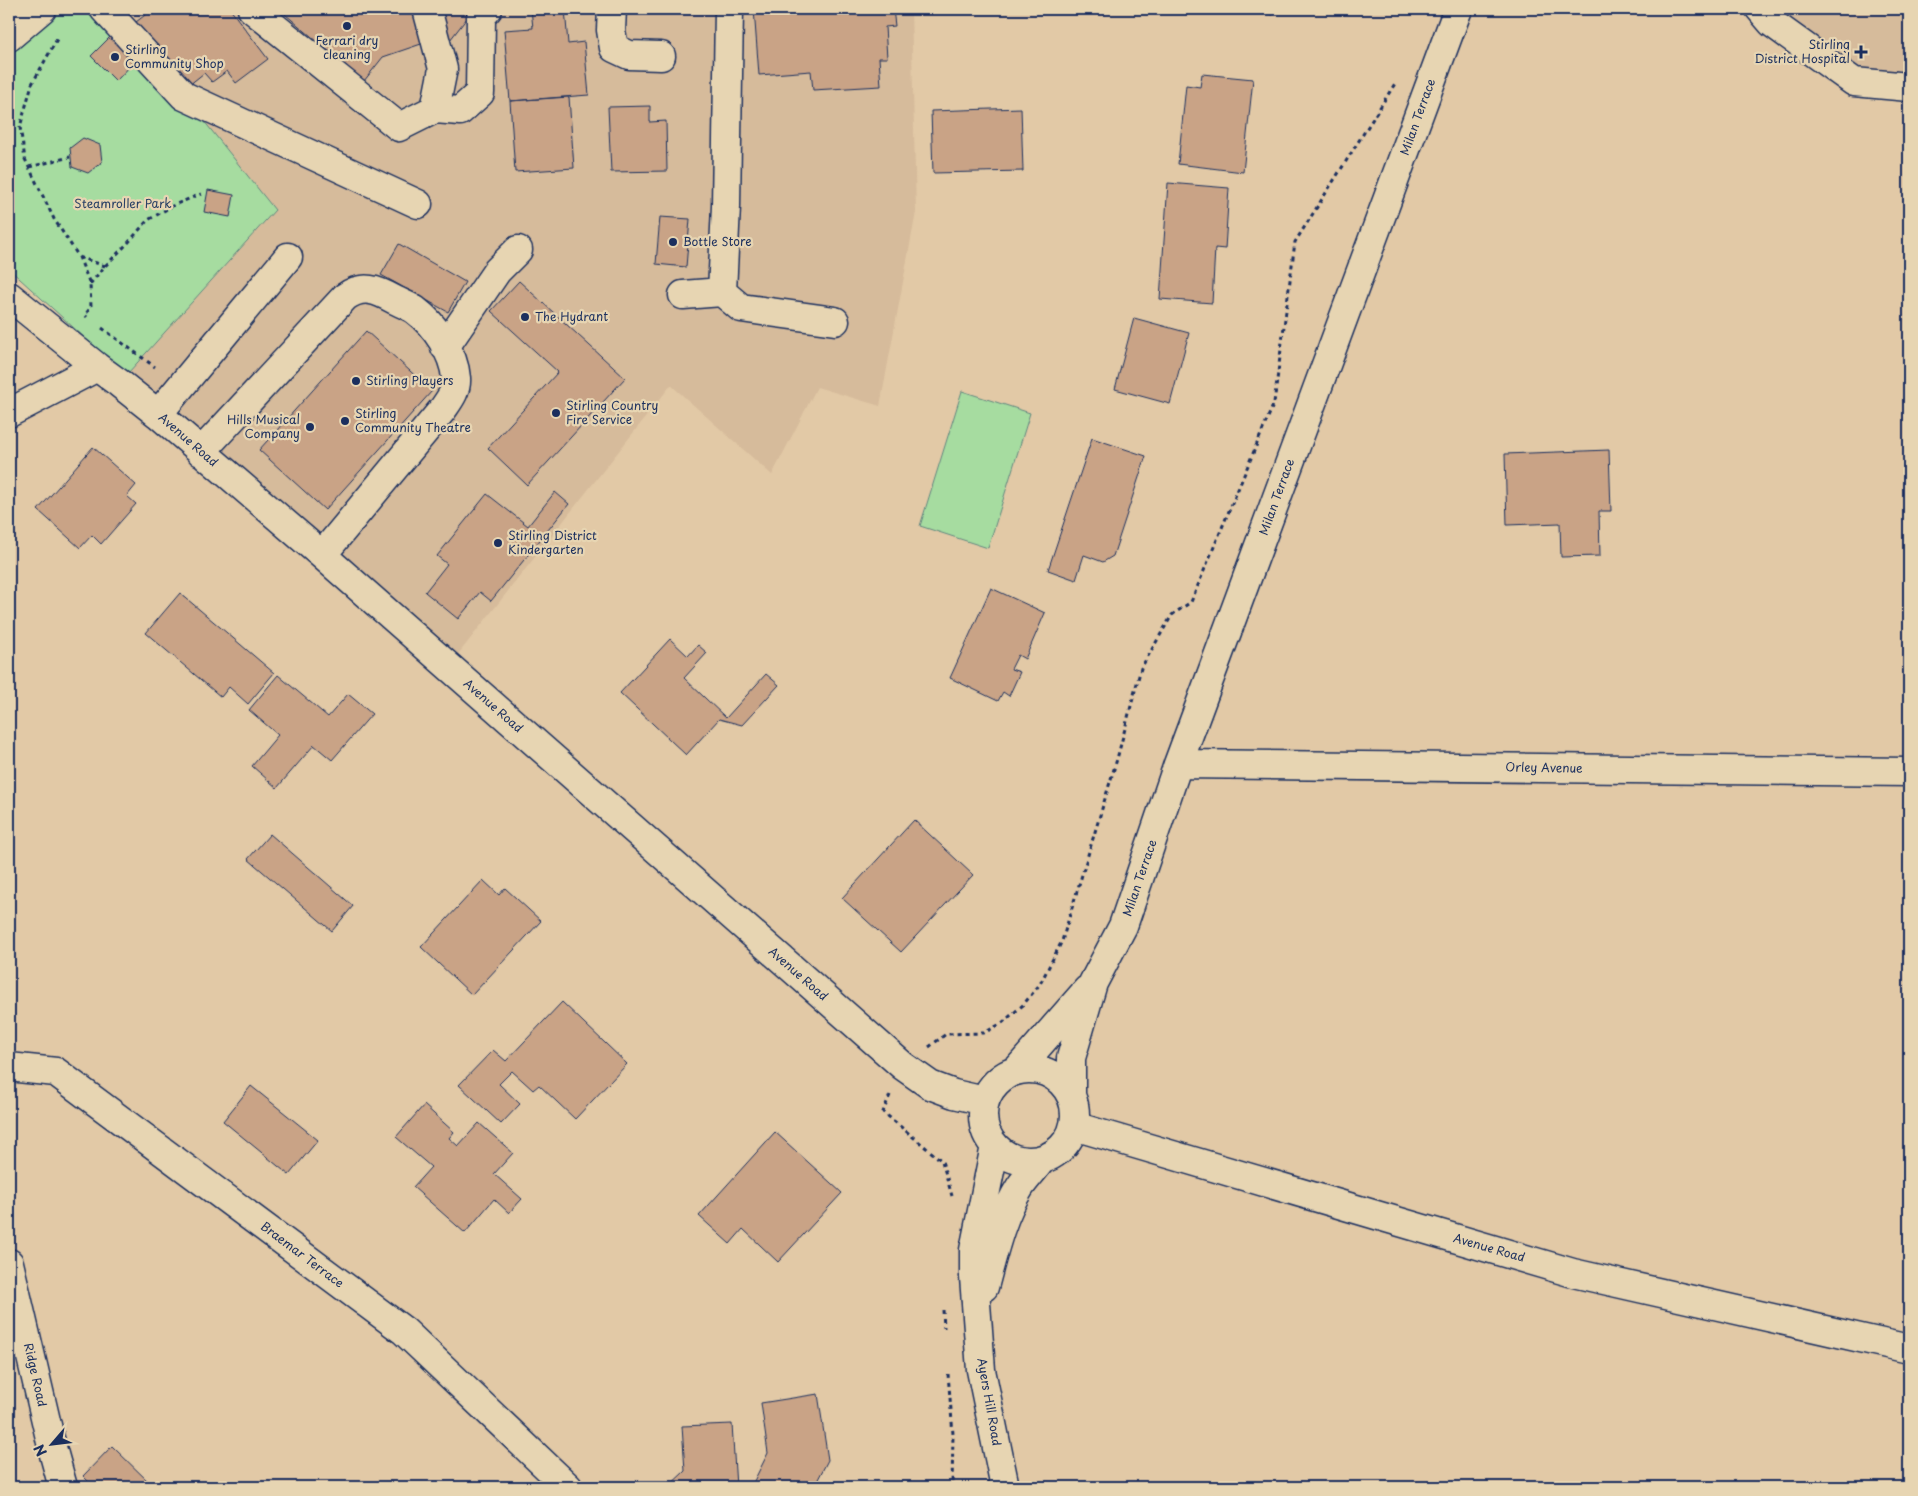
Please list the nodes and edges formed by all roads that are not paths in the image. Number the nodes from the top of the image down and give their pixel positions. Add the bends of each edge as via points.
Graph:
1 (42, 9) edge
2 (104, 9) edge
3 (252, 9) edge
4 (427, 9) edge
5 (488, 9) edge
6 (612, 9) edge
7 (729, 9) edge
8 (1458, 9) edge
9 (1760, 9) edge
10 (9, 37) edge
11 (662, 56) dead end
12 (1909, 87) edge
13 (435, 109) junction
14 (418, 204) dead end
15 (518, 250) dead end
16 (288, 257) dead end
17 (722, 292) junction
18 (683, 295) dead end
19 (9, 296) edge
20 (835, 321) dead end
21 (445, 347) junction
22 (97, 368) junction
23 (9, 413) edge
24 (158, 414) junction
25 (201, 452) junction
26 (322, 555) junction
27 (1178, 764) junction
28 (1909, 772) edge
29 (1093, 983) junction
30 (9, 1067) edge
31 (1017, 1070) junction
32 (1071, 1095) junction
33 (985, 1101) junction
34 (1074, 1126) junction
35 (995, 1146) junction
36 (1042, 1159) junction
37 (9, 1263) edge
38 (977, 1315) junction
39 (1909, 1349) edge
40 (63, 1487) edge
41 (568, 1487) edge
42 (1006, 1487) edge

1 - 10 street
2 - 14 street via 184,96
3 - 13 street via 400,127
4 - 13 street via 443,69
5 - 13 street via 482,17 480,93 460,111
6 - 11 street via 614,48 629,55
7 - 17 street
8 - 27 street, Milan Terrace
9 - 12 street via 1772,23 1854,82
15 - 21 street via 497,271
16 - 24 street
17 - 18 street
17 - 20 street via 741,308
19 - 22 street, Avenue Road
21 - 25 street via 433,327 415,310 376,290 361,289 351,293
21 - 26 street via 452,357 456,379 453,395
22 - 23 street
22 - 24 street, Avenue Road
24 - 25 street, Avenue Road
25 - 26 street, Avenue Road
26 - 33 street, Avenue Road via 902,1066 930,1084
27 - 28 street, Orley Avenue
27 - 29 street, Milan Terrace via 1124,926
29 - 31 street, Milan Terrace
29 - 32 street, Milan Terrace via 1071,1058
30 - 41 street, Braemar Terrace via 56,1072 404,1331
31 - 32 street via 1048,1072 1062,1081
31 - 33 street via 1003,1076
32 - 34 street via 1075,1110
33 - 35 street via 983,1117 986,1132
34 - 36 street via 1068,1141
34 - 39 street, Avenue Road via 1573,1273
35 - 36 street via 1026,1161
35 - 38 street, Ayers Hill Road via 974,1250
36 - 38 street, Ayers Hill Road via 1020,1187 1009,1209
37 - 40 street, Ridge Road
38 - 42 street, Ayers Hill Road via 981,1370

